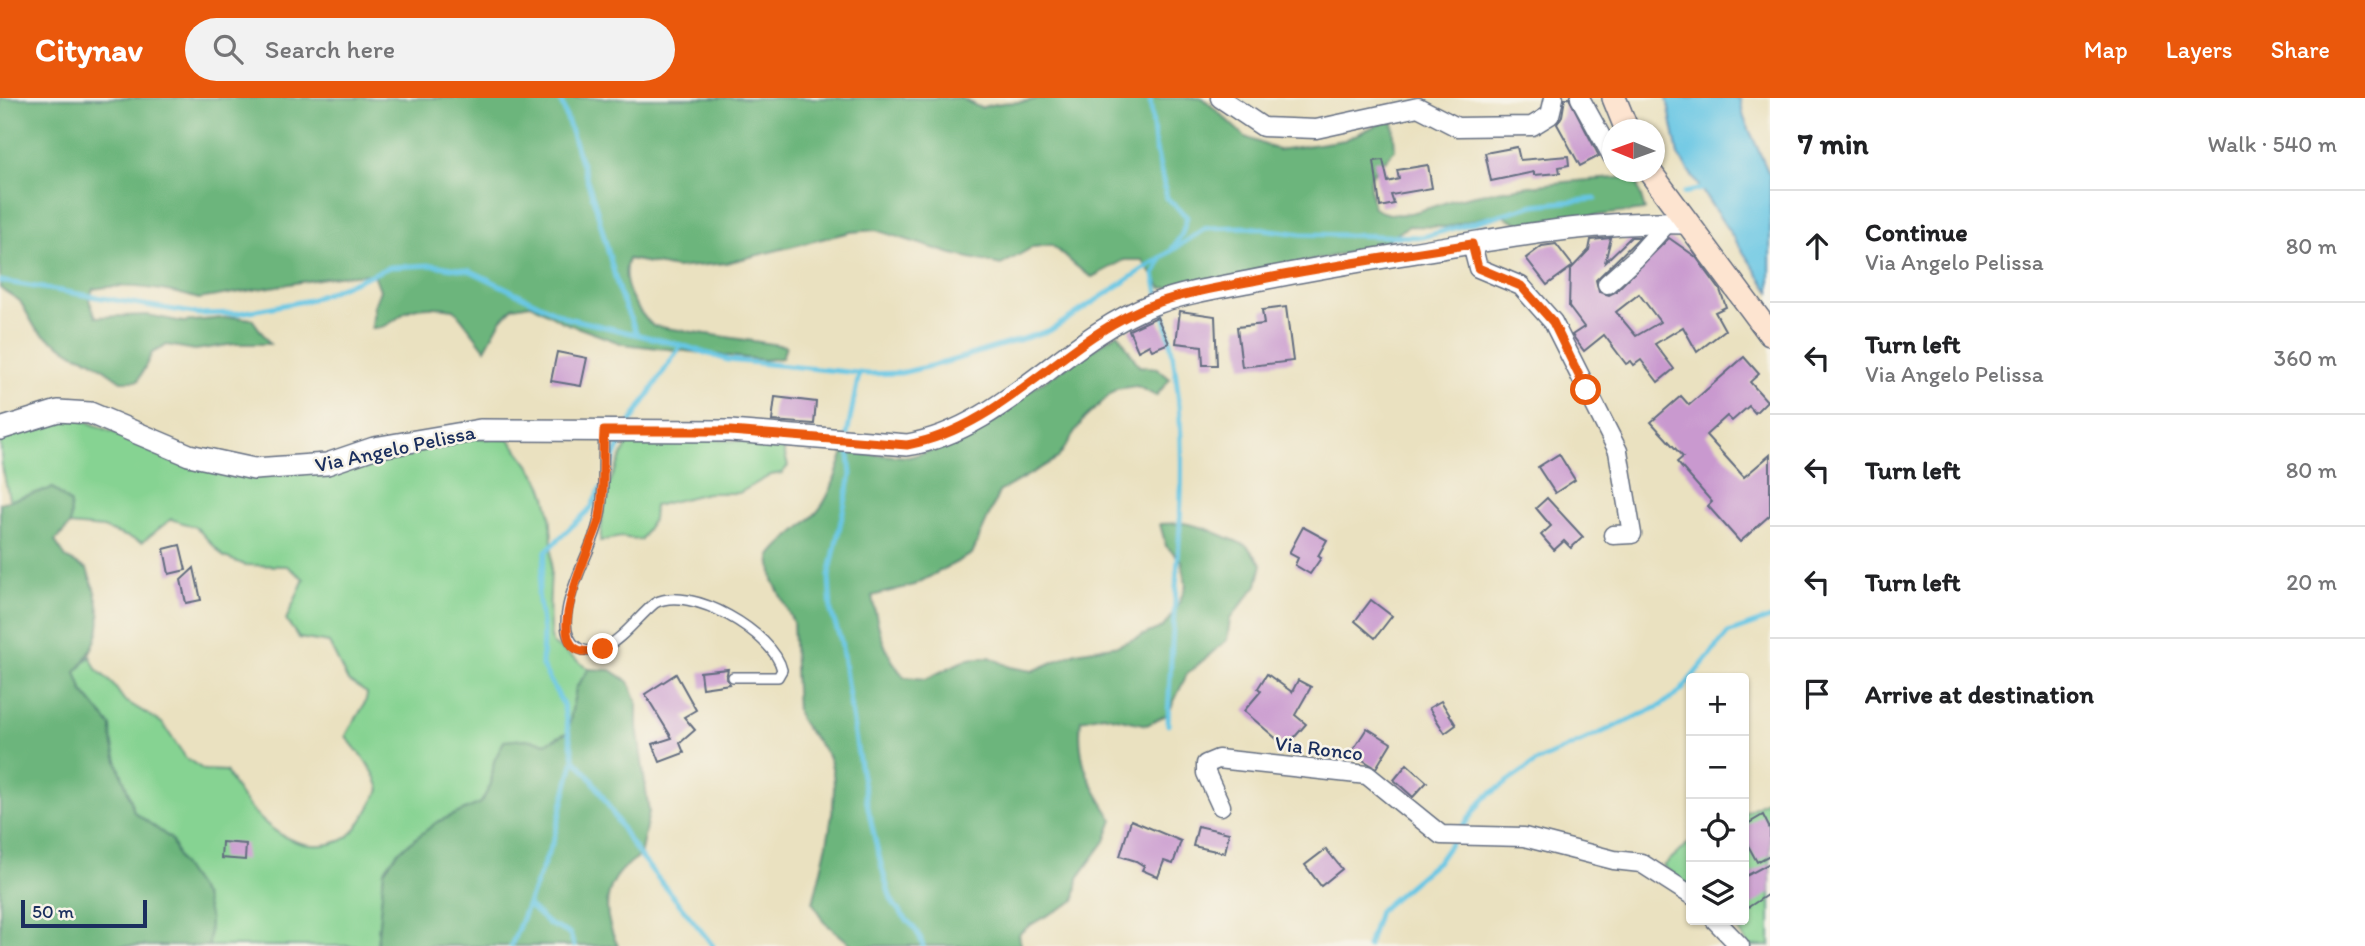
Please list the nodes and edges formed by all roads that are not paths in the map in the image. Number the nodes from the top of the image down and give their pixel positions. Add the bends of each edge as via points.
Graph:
1 (1220, 98) edge
2 (1554, 98) edge
3 (1580, 98) edge
4 (1614, 98) edge
5 (1623, 119) edge
6 (1602, 138) edge
7 (1655, 182) edge
8 (1677, 223) junction
9 (1472, 244) junction
10 (1607, 284) dead end
11 (1770, 334) edge
12 (0, 429) edge
13 (604, 431) junction
14 (1613, 535) dead end
15 (733, 677) dead end
16 (1221, 806) dead end
17 (1686, 892) edge
18 (1720, 925) edge
19 (1740, 946) edge

1 - 2 street via 1263,127 1316,130 1418,107 1457,127 1532,126 1550,115
3 - 6 street
4 - 5 main road
7 - 8 main road
8 - 9 street, Via Angelo Pelissa via 1547,229
8 - 10 street
8 - 11 main road
9 - 13 street, Via Angelo Pelissa via 1332,265 1153,304 1105,329 970,421 927,442 907,445 730,431
9 - 14 street via 1478,268 1521,286 1553,322 1618,451 1632,534
12 - 13 street, Via Angelo Pelissa via 58,411 90,413 189,456 254,469 327,464 374,448 454,433
13 - 15 lane via 600,513 568,603 565,626 569,637 582,650 603,649 655,603 664,598 684,599 736,620 778,657 782,670 778,677
16 - 17 street, Via Ronco via 1206,773 1206,764 1218,759 1367,775 1441,835 1524,837 1641,863
18 - 19 street

